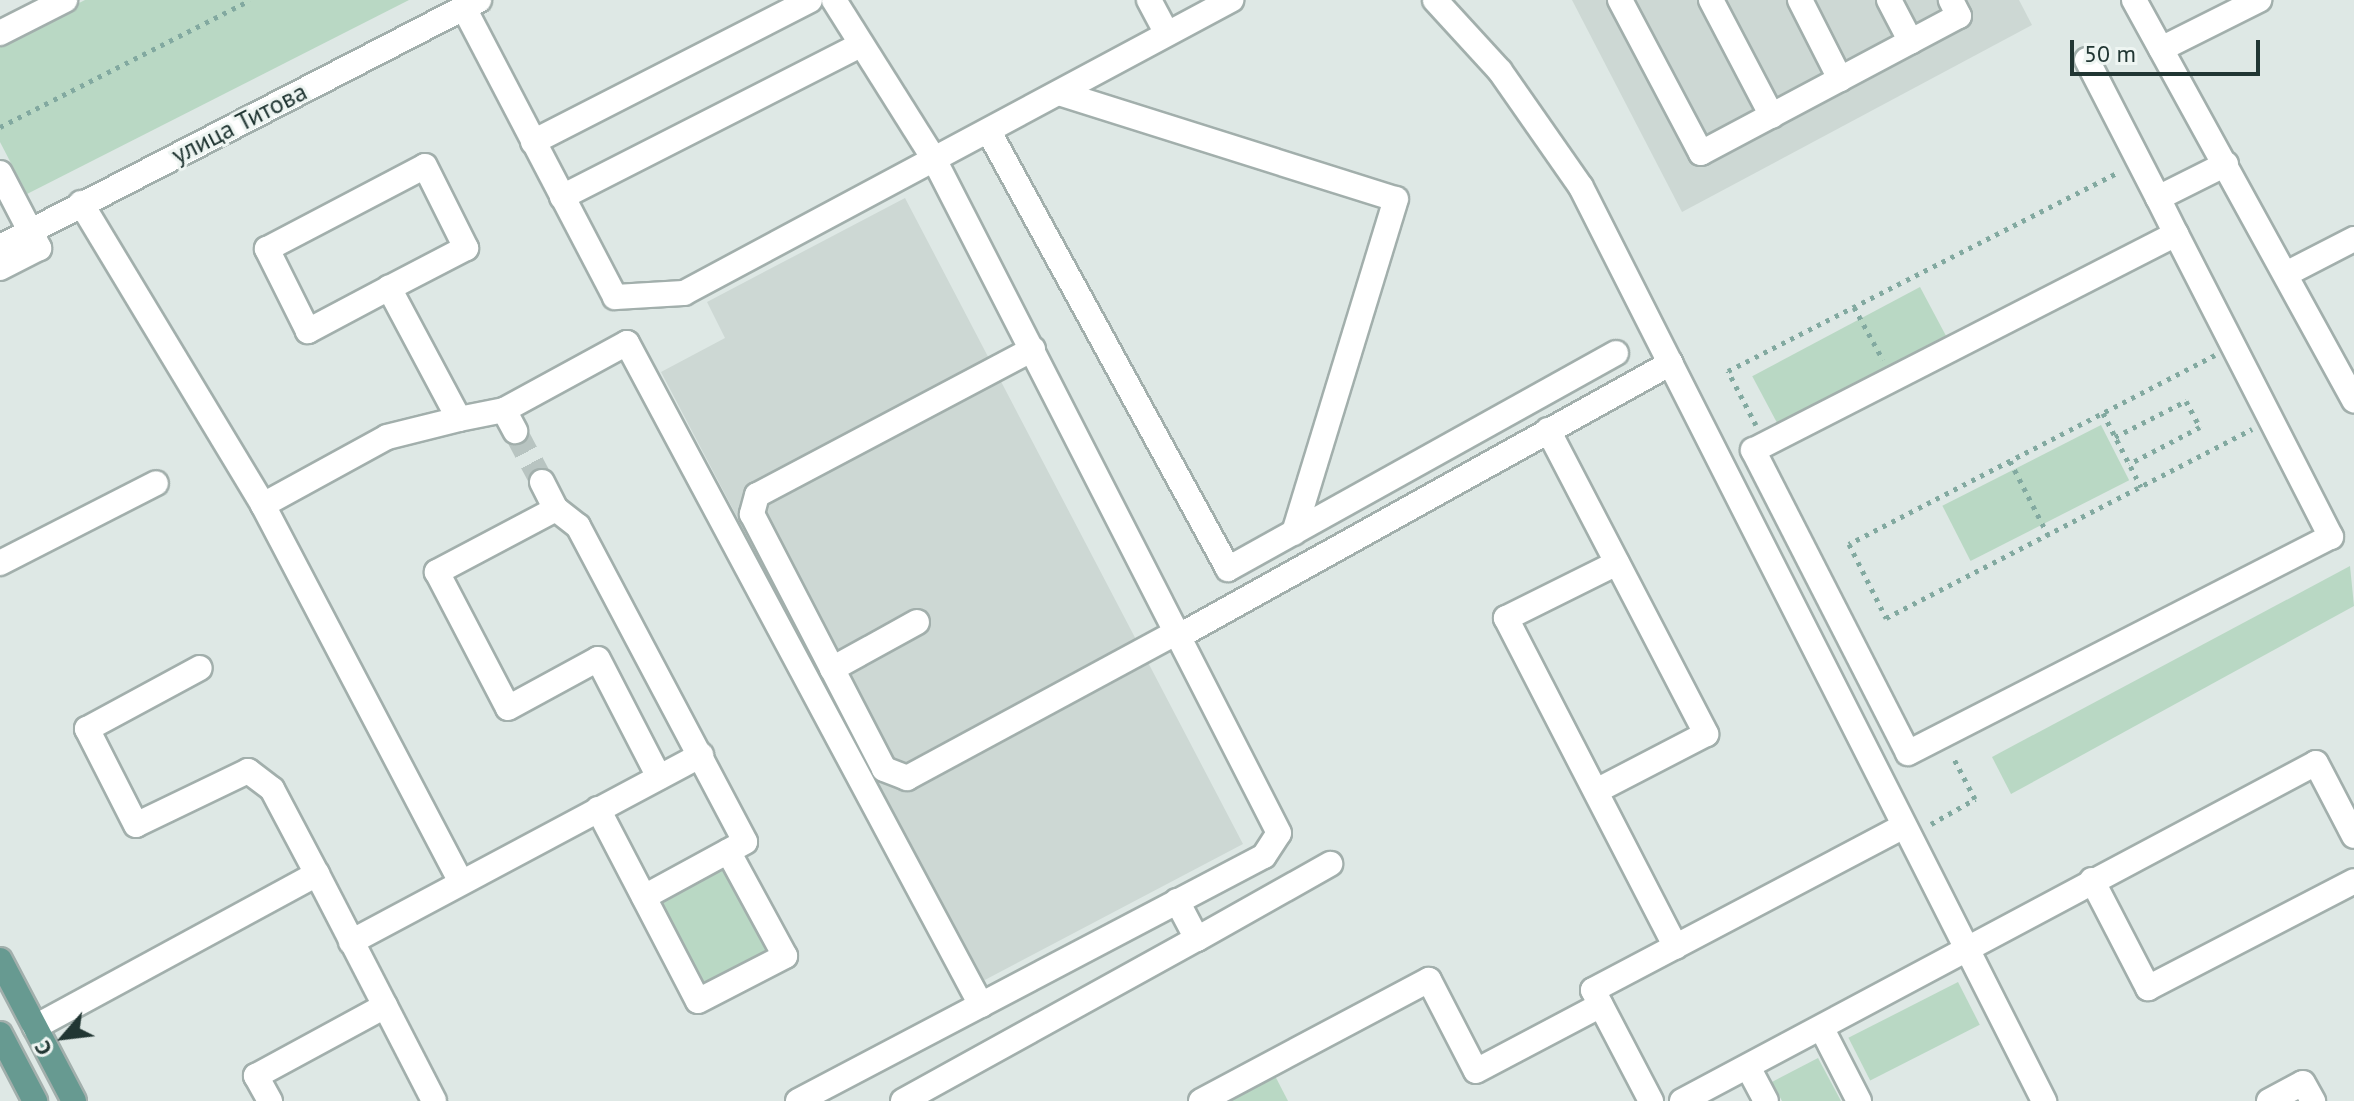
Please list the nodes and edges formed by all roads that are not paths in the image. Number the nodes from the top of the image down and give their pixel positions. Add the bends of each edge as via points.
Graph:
1 (65, 0) edge
2 (810, 0) edge
3 (834, 0) edge
4 (1149, 0) edge
5 (1231, 0) edge
6 (1435, 0) edge
7 (1620, 0) edge
8 (1711, 0) edge
9 (1800, 0) edge
10 (1889, 0) edge
11 (1951, 0) edge
12 (2134, 0) edge
13 (2259, 0) edge
14 (471, 4) edge
15 (0, 33) edge
16 (1167, 34) junction
17 (1911, 42) junction
18 (858, 46) junction
19 (2161, 49) junction
20 (2087, 60) dead end
21 (1840, 79) junction
22 (1059, 93) junction
23 (1772, 116) junction
24 (989, 132) junction
25 (533, 142) junction
26 (934, 159) junction
27 (2226, 164) junction
28 (0, 173) edge
29 (562, 197) junction
30 (2158, 198) junction
31 (81, 203) junction
32 (29, 232) junction
33 (2176, 234) junction
34 (2354, 239) edge
35 (0, 247) edge
36 (0, 268) edge
37 (2288, 273) junction
38 (389, 288) junction
39 (1033, 349) junction
40 (1616, 353) dead end
41 (1671, 363) junction
42 (2354, 401) edge
43 (459, 419) junction
44 (1548, 430) junction
45 (542, 482) tunnel mouth
46 (156, 483) dead end
47 (263, 505) junction
48 (556, 509) junction
49 (1294, 533) junction
50 (0, 563) edge
51 (1617, 563) junction
52 (917, 622) dead end
53 (1180, 633) junction
54 (200, 668) dead end
55 (832, 669) junction
56 (701, 755) junction
57 (659, 777) junction
58 (1596, 791) junction
59 (598, 809) junction
60 (1903, 833) junction
61 (2354, 836) edge
62 (728, 851) junction
63 (1330, 864) dead end
64 (317, 874) junction
65 (2092, 880) junction
66 (460, 881) junction
67 (2354, 881) edge
68 (644, 897) junction
69 (1177, 901) junction
70 (1197, 939) junction
71 (351, 942) junction
72 (1676, 947) junction
73 (1963, 948) junction
74 (0, 960) edge
75 (981, 1005) junction
76 (1601, 1005) junction
77 (385, 1006) junction
78 (35, 1027) junction
79 (1822, 1029) junction
80 (0, 1034) edge
81 (1748, 1067) junction
82 (35, 1101) edge
83 (74, 1101) edge
84 (270, 1101) edge
85 (434, 1101) edge
86 (798, 1101) edge
87 (903, 1101) edge
88 (1201, 1101) edge
89 (1651, 1101) edge
90 (1682, 1101) edge
91 (1766, 1101) edge
92 (1859, 1101) edge
93 (2044, 1101) edge
94 (2269, 1101) edge
95 (2313, 1101) edge

1 - 15 street
2 - 25 street
3 - 18 street
4 - 16 street
5 - 16 street
6 - 41 street via 1500,71 1581,187
7 - 23 street via 1701,153
8 - 23 street
9 - 21 street
10 - 17 street
11 - 17 street via 1959,16
12 - 19 street
13 - 19 street
14 - 25 street
14 - 31 street, улица Титова
16 - 22 street
17 - 21 street
18 - 26 street
18 - 29 street
19 - 27 street
20 - 30 street
21 - 23 street
22 - 24 street
22 - 49 street via 1396,199
24 - 26 street
24 - 49 street via 1228,569
25 - 29 street
26 - 29 street via 684,293 615,297
26 - 39 street
27 - 30 street
27 - 37 street
28 - 32 street
30 - 33 street
31 - 32 street, улица Титова
31 - 47 street
32 - 35 street, улица Титова
32 - 36 street via 39,248
33 - 33 street via 2331,537 1908,753 1753,450
34 - 37 street
37 - 42 street
38 - 38 street via 466,248 425,166 267,249 308,331
38 - 43 street
39 - 53 street
39 - 55 street via 757,495 752,514
40 - 49 street
41 - 44 street
41 - 60 street
43 - 47 street via 387,437
43 - 75 street via 509,420 627,343
44 - 51 street
44 - 53 street
45 - 48 street
46 - 50 street
47 - 66 street
48 - 56 street via 578,526
48 - 57 street via 437,572 508,708 598,659
51 - 58 street via 1706,734
51 - 58 street via 1506,618
52 - 55 street
53 - 55 street via 907,778 884,769
53 - 69 street via 1279,833 1264,856
54 - 64 street via 87,729 136,825 248,771 272,789
56 - 57 street
56 - 62 street via 745,842
57 - 59 street
58 - 72 street
59 - 66 street
59 - 68 street
60 - 72 street
60 - 73 street
61 - 65 street via 2316,763
62 - 68 street
62 - 68 street via 785,956 698,1001
63 - 70 street
64 - 71 street
64 - 78 street
65 - 67 street via 2148,988
65 - 73 street
66 - 71 street
69 - 70 street
69 - 75 street
70 - 87 street
71 - 77 street
72 - 76 street via 1593,990
73 - 79 street via 1957,959
73 - 93 street
74 - 78 main road
75 - 86 street
76 - 88 street via 1476,1071 1429,980
76 - 89 street
77 - 84 street via 256,1076
77 - 85 street
78 - 83 main road
79 - 81 street
79 - 92 street
80 - 82 main road
81 - 90 street
81 - 91 street
94 - 95 street via 2303,1083

